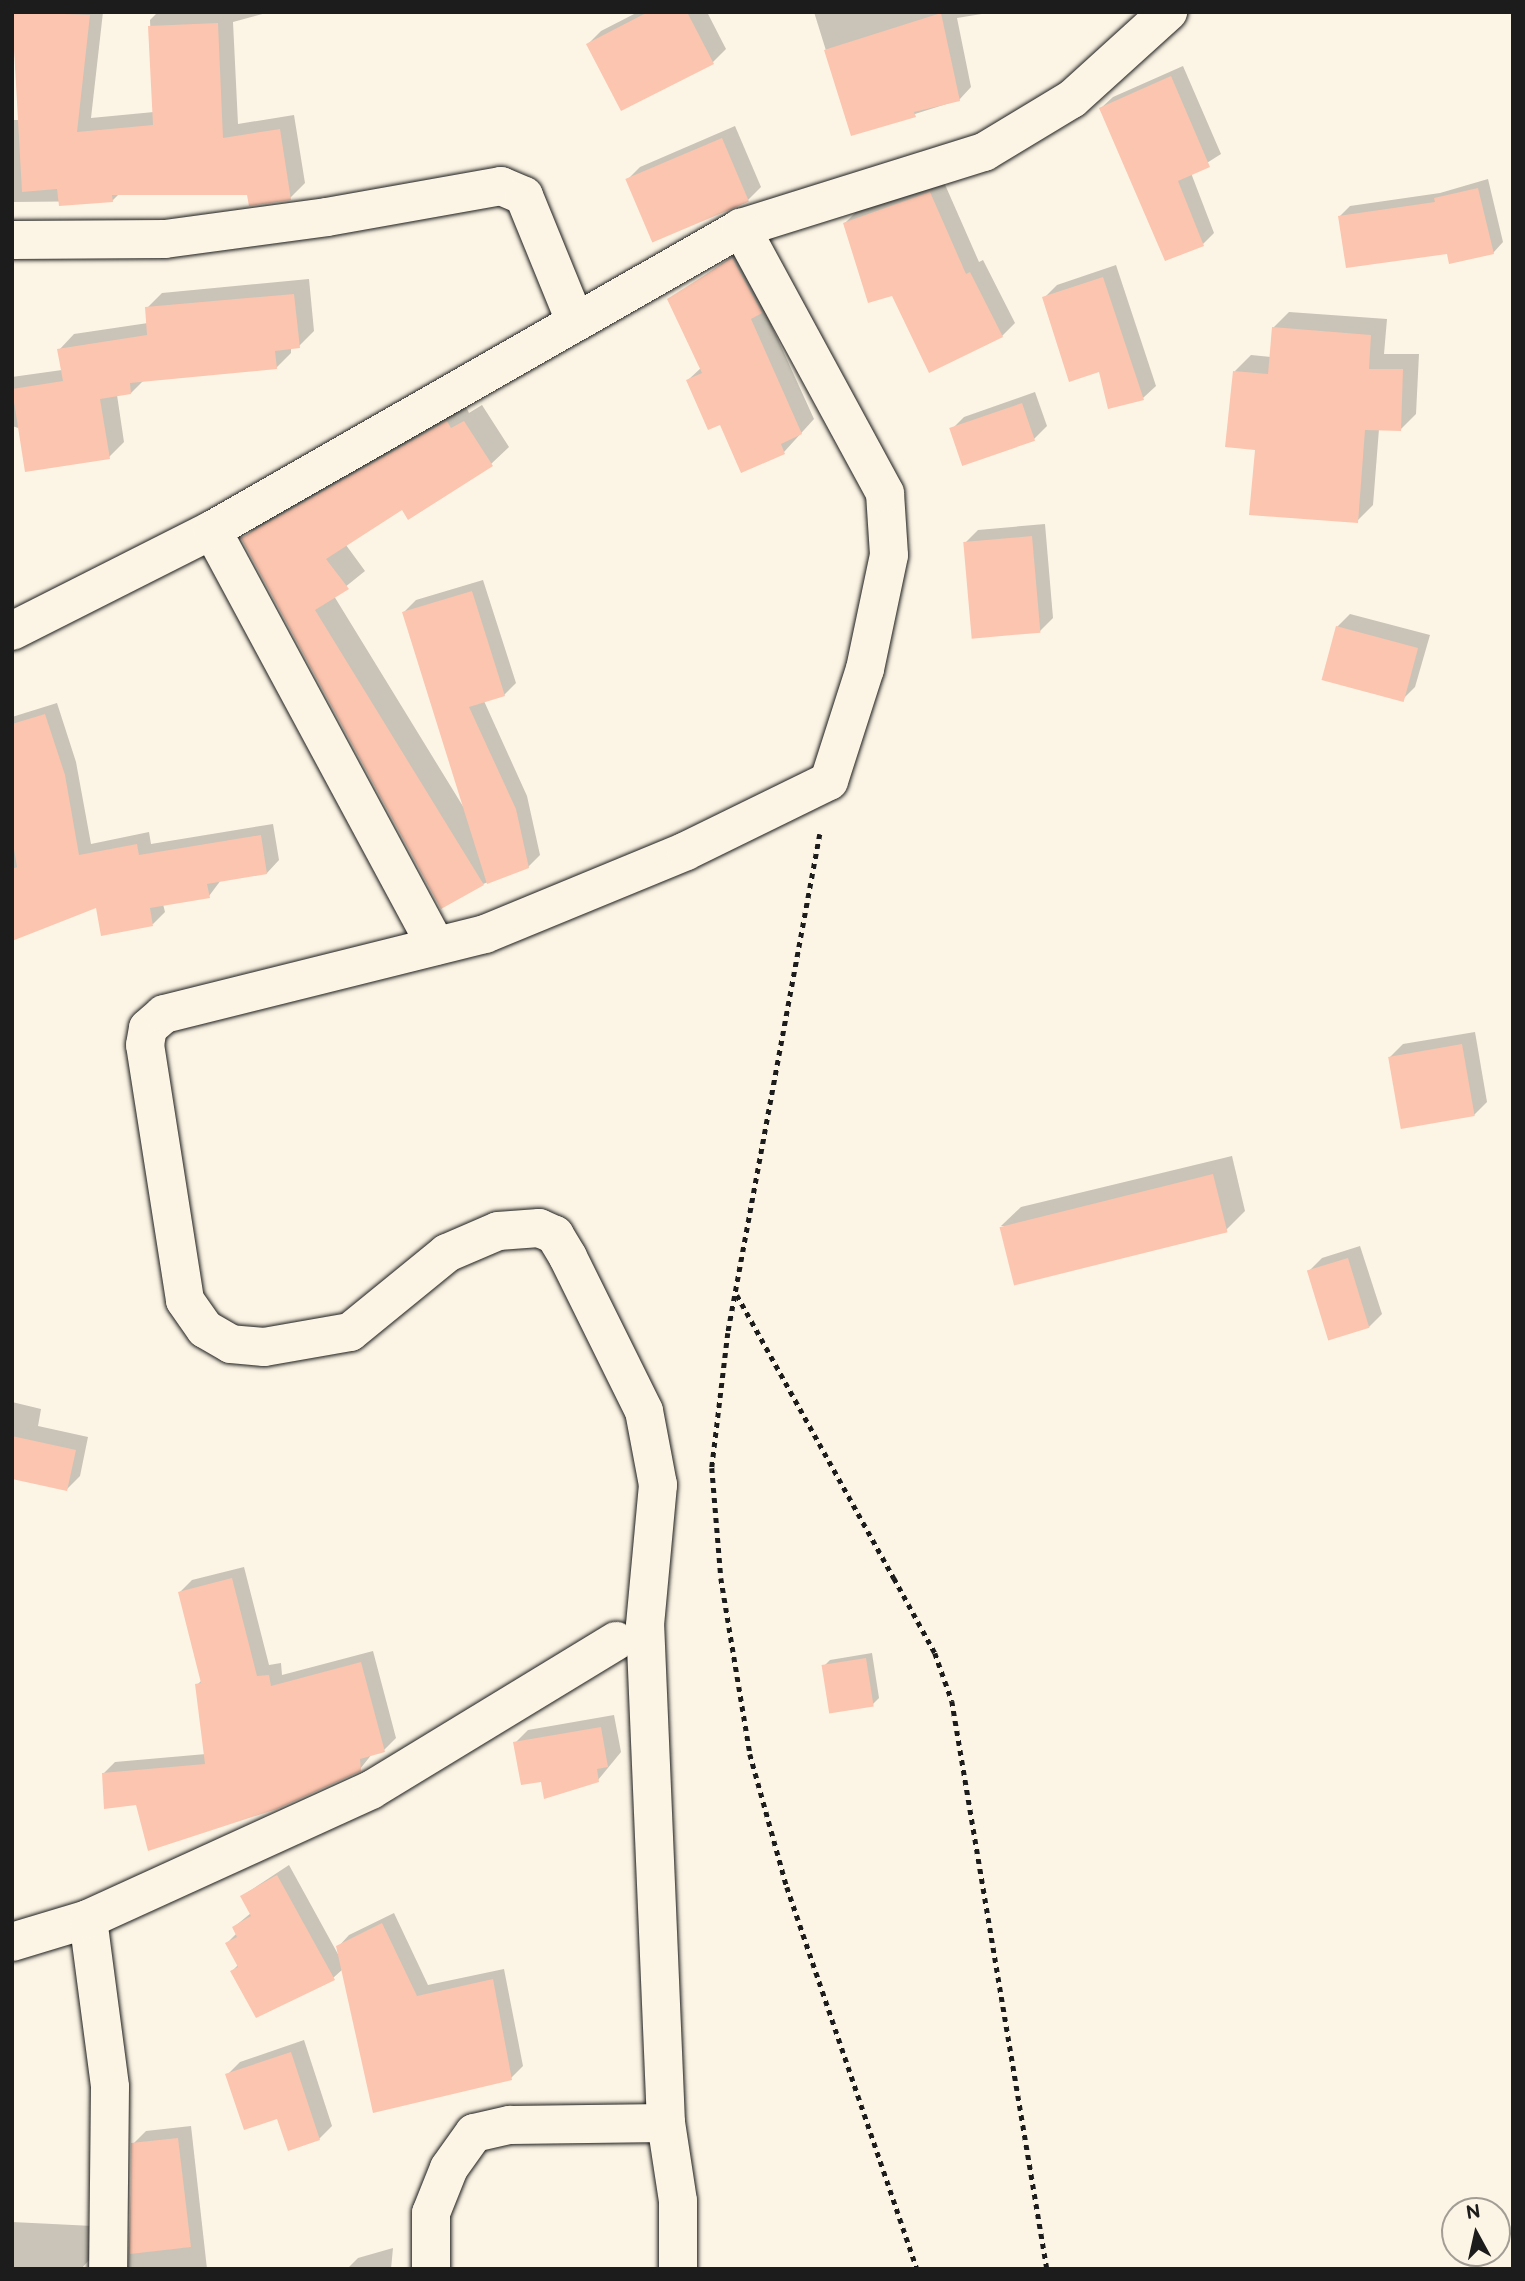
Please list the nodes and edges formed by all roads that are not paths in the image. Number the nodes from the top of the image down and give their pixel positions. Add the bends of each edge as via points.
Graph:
1 (1168, 12) edge
2 (741, 228) junction
3 (12, 240) edge
4 (575, 321) junction
5 (212, 530) junction
6 (12, 631) edge
7 (436, 946) junction
8 (616, 1641) dead end
9 (88, 1919) junction
10 (12, 1942) edge
11 (666, 2123) junction
12 (108, 2269) edge
13 (431, 2269) edge
14 (678, 2269) edge

1 - 2 street via 1072,99 984,152
2 - 4 street
2 - 7 street via 885,493 889,555 865,669 829,781 686,851 485,934
3 - 4 street via 165,239 327,218 501,186 524,196
4 - 5 street
5 - 6 street
5 - 7 street
7 - 11 street via 186,1007 164,1014 148,1028 145,1045 185,1300 205,1329 231,1344 303,1343 350,1332 447,1253 498,1231 539,1228 555,1235 568,1257 644,1411 658,1485 645,1625
8 - 9 street via 371,1790
9 - 10 street
9 - 12 street via 110,2087
11 - 13 street via 510,2125 474,2133 449,2168 431,2213
11 - 14 street via 678,2201

